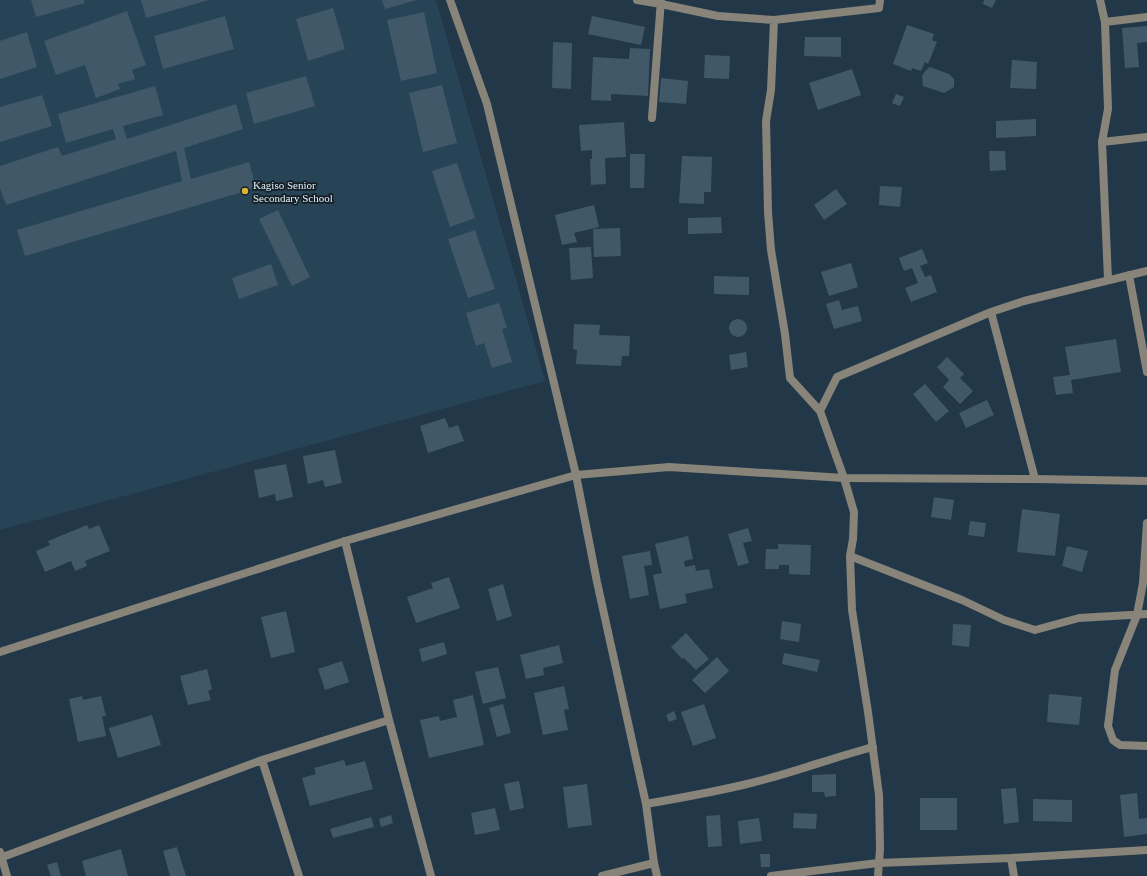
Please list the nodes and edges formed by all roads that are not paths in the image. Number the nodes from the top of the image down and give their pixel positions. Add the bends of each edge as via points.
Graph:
1 (450, 0) edge
2 (637, 0) edge
3 (880, 0) edge
4 (1100, 0) edge
5 (661, 2) edge
6 (1147, 17) edge
7 (774, 20) junction
8 (1105, 22) junction
9 (652, 118) dead end
10 (1147, 137) edge
11 (1102, 142) junction
12 (1147, 271) edge
13 (1129, 275) junction
14 (1108, 280) junction
15 (991, 312) junction
16 (1147, 372) edge
17 (820, 411) junction
18 (576, 475) junction
19 (844, 478) junction
20 (1035, 479) junction
21 (1147, 481) edge
22 (1147, 523) edge
23 (345, 541) junction
24 (850, 556) junction
25 (1147, 614) edge
26 (1137, 615) junction
27 (0, 652) edge
28 (389, 720) junction
29 (1147, 746) edge
30 (873, 747) junction
31 (262, 760) junction
32 (646, 804) junction
33 (1147, 850) edge
34 (0, 856) edge
35 (1011, 858) junction
36 (654, 863) junction
37 (878, 863) junction
38 (7, 876) edge
39 (299, 876) edge
40 (431, 876) edge
41 (602, 876) edge
42 (657, 876) edge
43 (771, 876) edge
44 (878, 876) edge
45 (1014, 876) edge

1 - 18 street via 487,104
2 - 5 street
3 - 7 street via 879,8
4 - 8 street
5 - 7 street via 718,16
5 - 9 street
6 - 8 street
7 - 17 street via 771,90 766,121 771,250 790,378
8 - 11 street via 1108,109
10 - 11 street
11 - 14 street
12 - 13 street
13 - 14 street
13 - 16 street
14 - 15 street
15 - 17 street via 837,377
15 - 20 street
17 - 19 street
18 - 19 street via 669,467
18 - 23 street
18 - 32 street
19 - 20 street
19 - 24 street via 854,512
20 - 21 street
22 - 26 street via 1144,583
23 - 27 street
23 - 28 street
24 - 26 street via 962,600 1004,620 1035,630 1079,618
24 - 30 street via 852,610
25 - 26 street
26 - 29 street via 1115,670 1108,726 1113,740 1120,746
28 - 31 street
28 - 40 street
30 - 32 street via 747,784
30 - 37 street via 878,795
31 - 34 street
31 - 39 street
32 - 36 street
33 - 35 street
34 - 38 street
35 - 37 street
35 - 45 street
36 - 41 street
36 - 42 street
37 - 43 street
37 - 44 street

